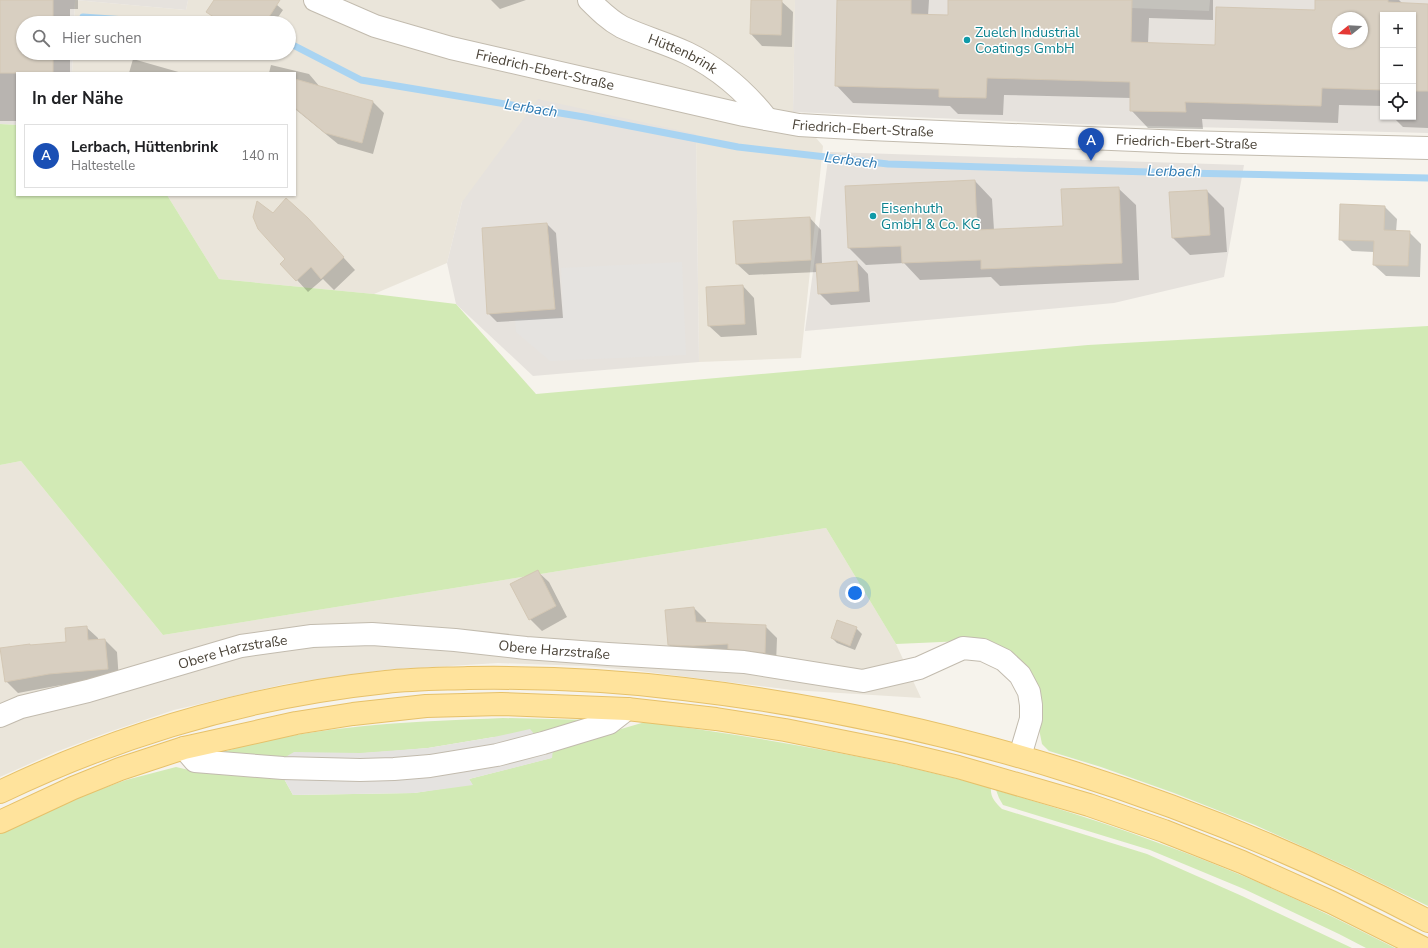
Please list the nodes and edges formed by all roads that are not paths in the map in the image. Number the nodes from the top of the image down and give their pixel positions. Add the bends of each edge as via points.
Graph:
1 (315, 0) edge
2 (589, 0) edge
3 (767, 119) junction
4 (1428, 148) edge
5 (627, 709) junction
6 (0, 716) edge
7 (184, 748) junction
8 (1020, 756) junction
9 (0, 792) edge
10 (0, 822) edge
11 (1428, 921) edge
12 (1423, 948) edge

1 - 3 street, Friedrich-Ebert-Straße via 375,26 451,48
2 - 3 street, Hüttenbrink via 622,27 687,53 728,78
3 - 4 street, Friedrich-Ebert-Straße via 799,125 870,129 1183,142
5 - 7 main road via 501,704 426,706 296,723
5 - 7 street via 609,723 536,745 464,761 394,769 283,768 195,761
5 - 12 main road via 716,719 900,753 1089,805 1242,862 1331,902
6 - 8 street, Obere Harzstraße via 21,707 88,691 241,646 312,636 372,634 526,648 744,662 863,681 919,668 963,648 983,650 1004,660 1026,686 1031,705 1031,719
7 - 10 main road via 80,785
8 - 9 main road via 904,726 720,693 584,679 423,680 385,682 230,709 111,745
8 - 11 main road via 1169,805 1251,838 1340,877

